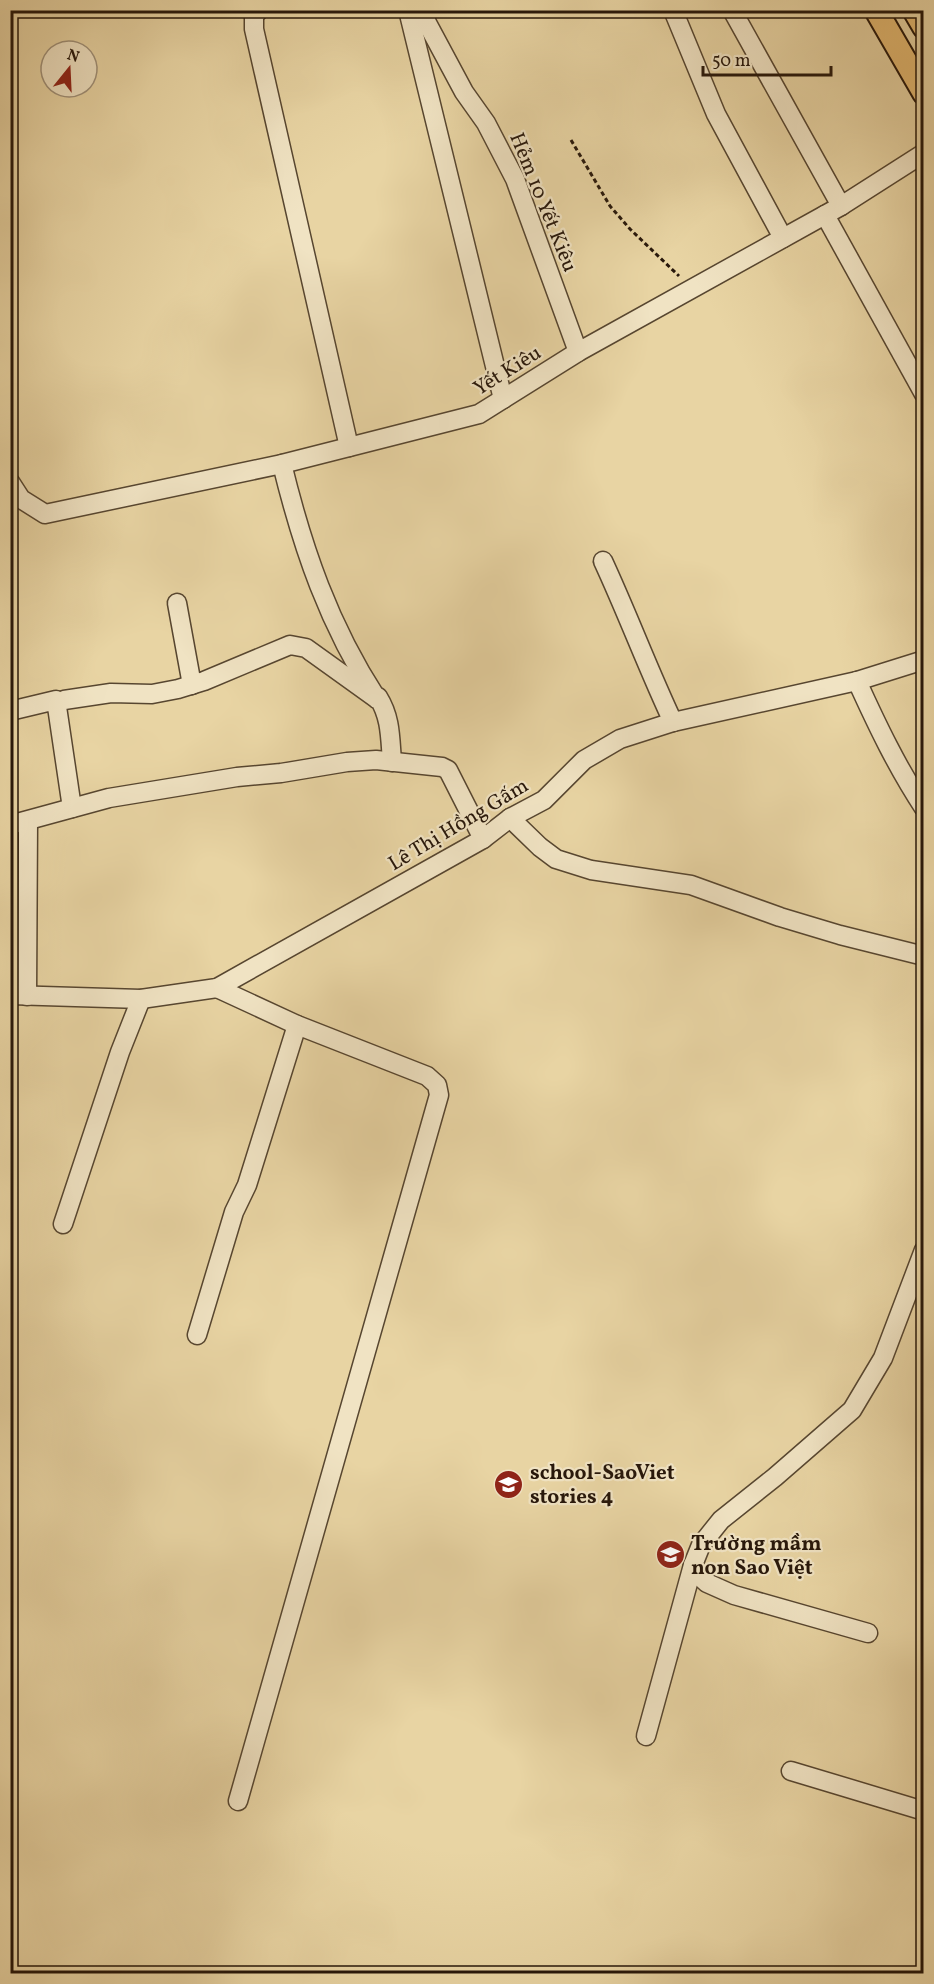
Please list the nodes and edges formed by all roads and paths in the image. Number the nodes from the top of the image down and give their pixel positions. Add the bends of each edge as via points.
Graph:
1 (259, 10) edge
2 (408, 10) edge
3 (423, 10) edge
4 (673, 10) edge
5 (732, 10) edge
6 (876, 10) edge
7 (914, 10) edge
8 (924, 27) edge
9 (924, 93) edge
10 (572, 140) dead end
11 (924, 153) edge
12 (841, 206) junction
13 (825, 215) junction
14 (783, 238) junction
15 (691, 288) junction
16 (578, 352) junction
17 (924, 394) edge
18 (503, 399) junction
19 (349, 447) junction
20 (282, 464) junction
21 (10, 482) edge
22 (603, 561) dead end
23 (177, 603) dead end
24 (924, 660) edge
25 (858, 681) junction
26 (192, 685) junction
27 (377, 699) junction
28 (64, 700) dead end
29 (10, 711) edge
30 (673, 722) junction
31 (392, 762) junction
32 (924, 807) edge
33 (72, 808) junction
34 (510, 818) junction
35 (19, 823) edge
36 (483, 839) junction
37 (924, 956) edge
38 (217, 988) junction
39 (19, 996) edge
40 (141, 999) junction
41 (297, 1024) junction
42 (63, 1224) dead end
43 (924, 1250) edge
44 (197, 1335) dead end
45 (693, 1565) junction
46 (868, 1633) dead end
47 (646, 1736) dead end
48 (791, 1771) dead end
49 (238, 1801) dead end
50 (924, 1811) edge

1 - 19 street via 254,16 254,29
2 - 18 street
3 - 16 street, Hẻm 10 Yết Kiêu via 464,92 486,123 515,178
4 - 14 street via 716,114
5 - 12 street
6 - 9 main road
7 - 8 main road
10 - 15 path via 615,212
11 - 12 street, Yết Kiêu
12 - 13 street, Yết Kiêu
13 - 14 street, Yết Kiêu
13 - 17 street
14 - 15 street, Yết Kiêu
15 - 16 street, Yết Kiêu
16 - 18 street, Yết Kiêu
18 - 19 street, Yết Kiêu via 479,414
19 - 20 street, Yết Kiêu
20 - 21 street, Yết Kiêu via 45,514 21,499
20 - 27 street via 326,604 349,654
22 - 30 street
23 - 26 street
24 - 25 street, Lê Thị Hồng Gấm
25 - 30 street, Lê Thị Hồng Gấm
25 - 32 street via 879,731
26 - 27 street via 298,645
26 - 28 street via 152,694 111,693
27 - 31 street via 388,716
29 - 33 street via 56,700
30 - 34 street, Lê Thị Hồng Gấm via 620,739 584,760 544,800
31 - 33 street via 365,760 237,777
31 - 36 street via 442,766 448,770
33 - 35 street
34 - 36 street, Lê Thị Hồng Gấm
34 - 37 street via 556,859 591,870 691,885 780,917
35 - 39 street
36 - 38 street, Lê Thị Hồng Gấm
38 - 40 street, Lê Thị Hồng Gấm
38 - 41 street
39 - 40 street, Lê Thị Hồng Gấm
40 - 42 street
41 - 44 street
41 - 49 street via 427,1076 437,1085 440,1095
43 - 45 street via 883,1358 852,1410 721,1520 701,1545
45 - 46 street via 707,1583 734,1595
45 - 47 street
48 - 50 street

